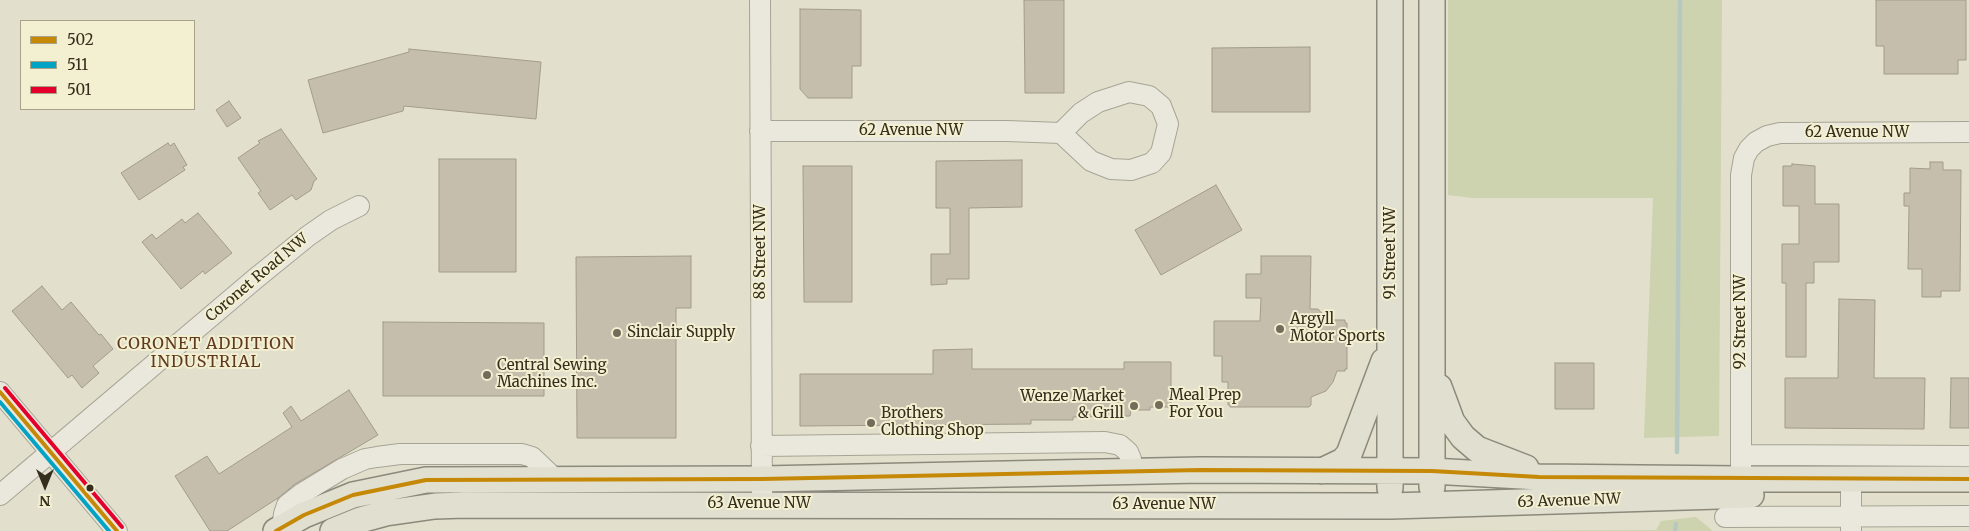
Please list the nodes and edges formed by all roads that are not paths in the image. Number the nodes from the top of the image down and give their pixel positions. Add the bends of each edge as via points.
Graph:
1 (760, 0) edge
2 (1390, 0) edge
3 (1432, 0) edge
4 (760, 131) junction
5 (1061, 132) junction
6 (1969, 132) edge
7 (1749, 150) joint
8 (359, 206) dead end
9 (1391, 342) junction
10 (1433, 367) junction
11 (0, 392) edge
12 (762, 446) junction
13 (50, 452) junction
14 (1969, 456) edge
15 (1322, 471) junction
16 (1390, 471) junction
17 (1432, 471) junction
18 (1130, 472) junction
19 (1539, 477) junction
20 (1741, 477) junction
21 (554, 478) junction
22 (762, 478) junction
23 (1969, 479) edge
24 (1969, 494) edge
25 (0, 495) edge
26 (762, 504) junction
27 (1432, 505) junction
28 (1851, 505) edge
29 (1391, 506) junction
30 (1969, 516) edge
31 (1725, 517) dead end
32 (279, 529) edge
33 (117, 531) edge
34 (333, 531) edge

1 - 4 street, 88 Street NW
2 - 9 main road, 91 Street NW
3 - 10 main road
4 - 5 street, 62 Avenue NW
4 - 12 street, 88 Street NW
5 - 5 street via 1098,102 1129,92 1149,96 1161,106 1168,124 1161,153 1152,162 1131,170 1111,169 1090,161
6 - 7 street, 62 Avenue NW via 1780,133 1756,142
7 - 20 street, 92 Street NW via 1741,175
8 - 13 street, Coronet Road NW via 308,236
9 - 15 main road via 1349,454 1343,461
9 - 16 main road, 91 Street NW
10 - 17 main road
10 - 19 main road via 1445,406 1463,437 1477,449 1529,469
11 - 13 street
12 - 18 street via 1105,442 1120,445 1128,452
12 - 22 street, 88 Street NW
13 - 25 street, Coronet Road NW
13 - 33 street
14 - 20 street, 63 Avenue NW
15 - 16 main road, 63 Avenue NW
15 - 18 main road, 63 Avenue NW
16 - 17 main road, 63 Avenue NW
16 - 29 main road, 91 Street NW
17 - 19 main road, 63 Avenue NW
17 - 27 main road
18 - 22 main road, 63 Avenue NW
19 - 20 main road, 63 Avenue NW
20 - 27 main road, 63 Avenue NW
20 - 28 main road, 63 Avenue NW
21 - 22 main road, 63 Avenue NW
21 - 32 main road, 63 Avenue NW via 426,480 353,495 312,511
21 - 32 street via 532,457 522,454 400,454 377,457 342,469 301,494 287,505
22 - 26 street, 88 Street NW
23 - 28 main road, 63 Avenue NW
24 - 28 main road, 63 Avenue NW
26 - 29 main road, 63 Avenue NW
26 - 34 main road, 63 Avenue NW via 435,506 386,513
27 - 29 main road, 63 Avenue NW
28 - 30 street, 63 Avenue NW
28 - 31 street, 63 Avenue NW

